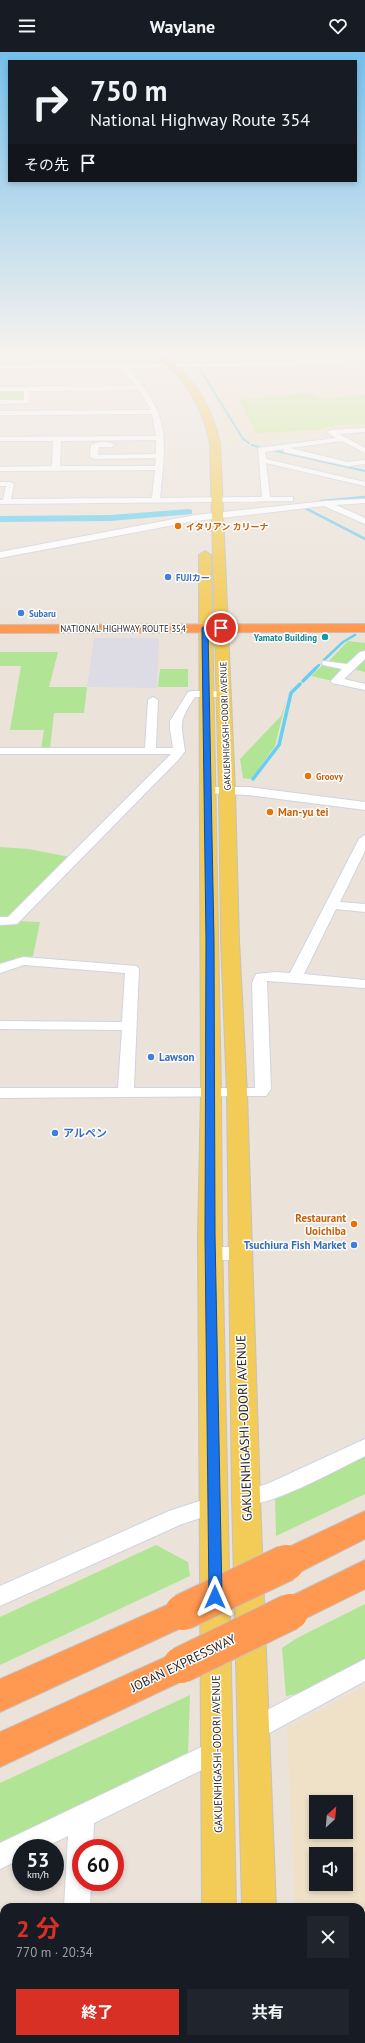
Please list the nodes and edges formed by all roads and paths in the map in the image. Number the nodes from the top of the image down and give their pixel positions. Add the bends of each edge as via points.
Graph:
1 (57, 444) edge
2 (119, 444) edge
3 (160, 444) edge
4 (215, 444) edge
5 (308, 444) edge
6 (352, 444) edge
7 (278, 448) junction
8 (365, 451) edge
9 (159, 456) junction
10 (262, 460) junction
11 (365, 462) edge
12 (158, 468) junction
13 (0, 469) edge
14 (56, 469) junction
15 (0, 484) edge
16 (204, 488) dead end
17 (363, 495) edge
18 (217, 500) junction
19 (266, 500) junction
20 (156, 501) junction
21 (205, 501) junction
22 (3, 502) edge
23 (326, 504) junction
24 (211, 516) junction
25 (355, 517) junction
26 (365, 517) edge
27 (365, 521) edge
28 (205, 528) dead end
29 (205, 542) dead end
30 (0, 555) edge
31 (205, 628) junction
32 (221, 628) junction
33 (365, 628) edge
34 (0, 629) edge
35 (364, 654) dead end
36 (327, 663) dead end
37 (350, 668) junction
38 (365, 687) edge
39 (215, 694) junction
40 (153, 700) dead end
41 (0, 751) edge
42 (150, 751) junction
43 (179, 751) junction
44 (217, 791) junction
45 (365, 806) edge
46 (365, 840) edge
47 (332, 905) junction
48 (365, 908) edge
49 (0, 921) edge
50 (44, 962) junction
51 (0, 969) edge
52 (295, 978) junction
53 (0, 979) edge
54 (365, 984) edge
55 (0, 1025) edge
56 (129, 1026) junction
57 (126, 1093) junction
58 (224, 1093) junction
59 (0, 1094) edge
60 (210, 1252) junction
61 (240, 1253) junction
62 (365, 1447) edge
63 (246, 1498) junction
64 (215, 1505) junction
65 (365, 1524) edge
66 (365, 1574) edge
67 (0, 1596) edge
68 (365, 1670) edge
69 (0, 1696) edge
70 (254, 1729) junction
71 (0, 1750) edge
72 (216, 1751) junction
73 (82, 1816) junction
74 (0, 1856) edge
75 (77, 1903) edge
76 (219, 1903) edge
77 (259, 1903) edge

1 - 14 street
2 - 9 street via 95,445 94,456
3 - 9 street
4 - 18 main road, GAKUENHIGASHI-ODORI AVENUE
5 - 7 street
6 - 8 street
7 - 10 street via 261,450
7 - 11 street via 348,464
9 - 12 street
10 - 17 street
10 - 19 street
12 - 14 street
12 - 20 street
13 - 14 street
15 - 22 street via 10,484
16 - 21 main road, GAKUENHIGASHI-ODORI AVENUE
17 - 19 street
17 - 23 street
18 - 19 street
18 - 21 street
18 - 24 main road, GAKUENHIGASHI-ODORI AVENUE
20 - 21 street
20 - 22 street
21 - 24 main road, GAKUENHIGASHI-ODORI AVENUE
23 - 24 street
23 - 25 street
24 - 28 main road, GAKUENHIGASHI-ODORI AVENUE
24 - 30 street
24 - 32 main road, GAKUENHIGASHI-ODORI AVENUE
25 - 26 street
25 - 27 street
29 - 31 main road, GAKUENHIGASHI-ODORI AVENUE
31 - 32 highway, NATIONAL HIGHWAY ROUTE 354
31 - 34 highway, NATIONAL HIGHWAY ROUTE 354
31 - 39 main road, GAKUENHIGASHI-ODORI AVENUE
32 - 33 highway, NATIONAL HIGHWAY ROUTE 354
32 - 39 main road, GAKUENHIGASHI-ODORI AVENUE
35 - 37 street
36 - 37 street
37 - 38 street via 336,681
39 - 43 street via 192,694 182,708 175,724
39 - 44 main road, GAKUENHIGASHI-ODORI AVENUE
40 - 42 street
41 - 42 street
42 - 43 street
43 - 49 street via 12,921
44 - 45 street via 248,791
44 - 58 main road, GAKUENHIGASHI-ODORI AVENUE via 230,940
46 - 47 street
47 - 48 street
47 - 52 street
50 - 51 street via 23,961
50 - 53 street
50 - 56 street via 132,969
52 - 54 street
52 - 58 street via 267,976 261,977 259,983 263,1089 260,1093
55 - 56 street
56 - 57 street
57 - 58 street
57 - 59 street
58 - 60 main road, GAKUENHIGASHI-ODORI AVENUE
58 - 61 main road, GAKUENHIGASHI-ODORI AVENUE
60 - 61 street
60 - 64 main road, GAKUENHIGASHI-ODORI AVENUE
61 - 63 main road, GAKUENHIGASHI-ODORI AVENUE
62 - 63 street via 272,1491
63 - 70 main road, GAKUENHIGASHI-ODORI AVENUE
64 - 67 street via 176,1517
64 - 72 main road, GAKUENHIGASHI-ODORI AVENUE
65 - 69 highway, bridge via 183,1612
66 - 71 highway, JOBAN EXPRESSWAY, bridge via 181,1665
68 - 70 street
70 - 77 main road, GAKUENHIGASHI-ODORI AVENUE
72 - 73 street
72 - 76 main road, GAKUENHIGASHI-ODORI AVENUE
73 - 74 street
73 - 75 street

